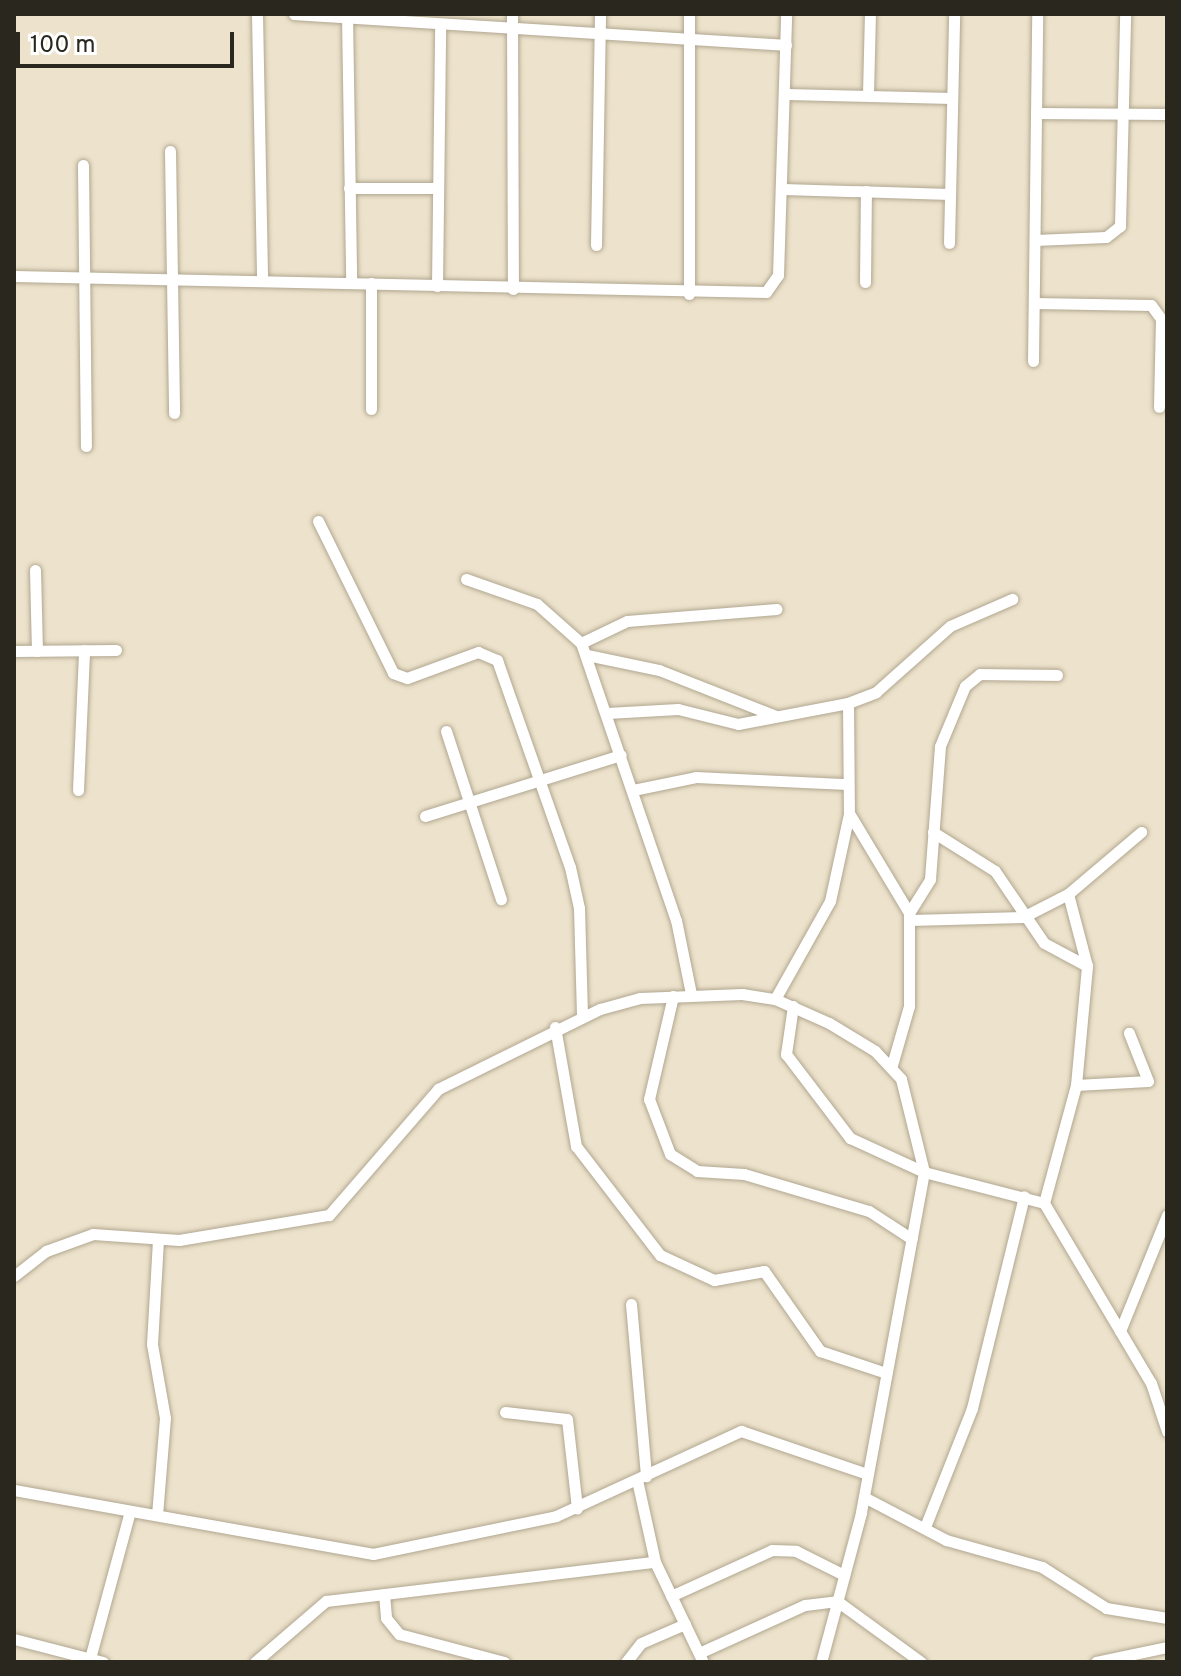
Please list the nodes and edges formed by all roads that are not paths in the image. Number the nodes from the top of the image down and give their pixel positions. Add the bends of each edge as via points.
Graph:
1 (257, 14) edge
2 (294, 14) edge
3 (512, 14) edge
4 (600, 14) edge
5 (689, 14) edge
6 (786, 14) edge
7 (870, 14) edge
8 (954, 14) edge
9 (1037, 14) edge
10 (1125, 14) edge
11 (347, 16) edge
12 (440, 24) junction
13 (512, 29) junction
14 (599, 35) junction
15 (689, 41) junction
16 (786, 45) junction
17 (786, 94) junction
18 (868, 94) junction
19 (952, 98) junction
20 (1036, 113) junction
21 (1124, 114) junction
22 (1167, 114) edge
23 (170, 151) dead end
24 (83, 165) dead end
25 (349, 188) junction
26 (438, 188) junction
27 (783, 189) junction
28 (866, 191) junction
29 (950, 194) junction
30 (1035, 240) junction
31 (949, 243) dead end
32 (596, 245) dead end
33 (14, 276) edge
34 (83, 278) junction
35 (170, 279) junction
36 (262, 281) junction
37 (865, 282) dead end
38 (351, 283) junction
39 (371, 283) junction
40 (437, 286) junction
41 (513, 289) junction
42 (689, 294) junction
43 (1034, 303) junction
44 (1033, 361) dead end
45 (1159, 407) dead end
46 (371, 409) dead end
47 (174, 413) dead end
48 (86, 446) dead end
49 (318, 521) dead end
50 (35, 570) dead end
51 (466, 579) dead end
52 (1012, 599) dead end
53 (777, 609) dead end
54 (581, 643) junction
55 (84, 650) junction
56 (116, 650) dead end
57 (14, 651) edge
58 (37, 651) junction
59 (587, 655) junction
60 (1057, 675) dead end
61 (848, 703) junction
62 (607, 713) junction
63 (777, 717) junction
64 (446, 731) dead end
65 (621, 755) junction
66 (542, 781) junction
67 (847, 784) junction
68 (78, 790) dead end
69 (633, 790) junction
70 (470, 803) junction
71 (849, 813) junction
72 (425, 816) dead end
73 (933, 832) junction
74 (1141, 832) dead end
75 (1068, 894) junction
76 (501, 899) dead end
77 (909, 916) junction
78 (1023, 917) junction
79 (1087, 966) junction
80 (691, 994) junction
81 (673, 996) junction
82 (775, 999) junction
83 (793, 1006) junction
84 (582, 1016) junction
85 (555, 1027) junction
86 (1129, 1033) dead end
87 (892, 1065) junction
88 (1076, 1085) junction
89 (924, 1172) junction
90 (1024, 1196) junction
91 (1044, 1203) junction
92 (1167, 1215) edge
93 (912, 1239) junction
94 (158, 1241) junction
95 (14, 1276) edge
96 (631, 1304) dead end
97 (1120, 1331) junction
98 (886, 1373) junction
99 (505, 1412) dead end
100 (1165, 1416) edge
101 (1167, 1431) edge
102 (867, 1474) junction
103 (642, 1478) junction
104 (14, 1490) edge
105 (864, 1497) junction
106 (577, 1508) junction
107 (130, 1511) junction
108 (157, 1515) junction
109 (925, 1527) junction
110 (655, 1562) junction
111 (844, 1575) junction
112 (384, 1594) junction
113 (671, 1596) junction
114 (837, 1601) junction
115 (1167, 1618) edge
116 (685, 1624) junction
117 (14, 1639) edge
118 (1167, 1647) edge
119 (701, 1657) edge
120 (89, 1660) edge
121 (103, 1662) edge
122 (255, 1662) edge
123 (504, 1662) edge
124 (626, 1662) edge
125 (821, 1662) edge
126 (921, 1662) edge
127 (1096, 1662) edge

1 - 36 street
2 - 11 street
3 - 13 street
4 - 14 street
5 - 15 street
6 - 16 street
7 - 18 street
8 - 19 street
9 - 20 street
10 - 21 street
11 - 12 street
11 - 25 street
12 - 13 street
12 - 26 street
13 - 14 street
13 - 41 street
14 - 15 street
14 - 32 street
15 - 16 street
15 - 42 street
16 - 17 street
17 - 18 street
17 - 27 street
18 - 19 street
19 - 29 street
20 - 21 street
20 - 30 street
21 - 22 street
21 - 30 street via 1116,233
23 - 35 street
24 - 34 street
25 - 26 street
25 - 38 street
26 - 40 street
27 - 28 street
27 - 42 street via 774,287
28 - 29 street
28 - 37 street
29 - 31 street
30 - 43 street
33 - 34 street
34 - 35 street
34 - 48 street
35 - 36 street
35 - 47 street
36 - 38 street
38 - 39 street
39 - 40 street
39 - 46 street
40 - 41 street
41 - 42 street
43 - 44 street
43 - 45 street via 1151,305 1161,319
49 - 66 street via 393,673 407,678 478,652 497,660
50 - 58 street
51 - 54 street via 537,604
52 - 61 street via 950,626 876,692
53 - 54 street via 627,621
54 - 59 street
55 - 56 street
55 - 58 street
55 - 68 street
57 - 58 street
59 - 62 street
59 - 63 street via 659,670
60 - 73 street via 980,674 965,686 940,746
61 - 63 street
61 - 67 street
62 - 63 street via 678,709 738,724
62 - 65 street
64 - 70 street
65 - 66 street
65 - 69 street
66 - 70 street
66 - 84 street via 579,908
67 - 69 street via 696,777
67 - 71 street
69 - 80 street via 676,920
70 - 72 street
70 - 76 street
71 - 77 street
71 - 82 street via 830,901
73 - 77 street via 925,896
73 - 78 street via 995,871
74 - 75 street
75 - 78 street
75 - 79 street
77 - 78 street
77 - 87 street via 909,1006
78 - 79 street via 1044,943
79 - 88 street
80 - 81 street
80 - 82 street
81 - 84 street
81 - 93 street via 649,1099 670,1154 697,1171 744,1174 869,1211
82 - 83 street
83 - 87 street
83 - 89 street via 786,1054 812,1097 868,1150
84 - 85 street
85 - 94 street via 438,1089 329,1215
85 - 98 street via 576,1146 660,1255 714,1280 764,1271 820,1351
86 - 88 street via 1148,1081
87 - 89 street via 910,1105
88 - 91 street
89 - 90 street
89 - 93 street
90 - 91 street
90 - 109 street via 967,1422
91 - 97 street
92 - 97 street
93 - 98 street
94 - 95 street via 112,1234 71,1239
94 - 108 street via 152,1344 165,1418
96 - 103 street
97 - 100 street
98 - 102 street
99 - 106 street via 567,1419
100 - 101 street
102 - 103 street via 741,1431
102 - 105 street
103 - 106 street
103 - 110 street
104 - 107 street
105 - 109 street
105 - 111 street
106 - 108 street via 451,1542 373,1554
107 - 108 street
107 - 120 street
109 - 115 street via 964,1547 1042,1567 1122,1614
110 - 112 street
110 - 113 street
111 - 113 street via 796,1551 772,1550
111 - 114 street
112 - 122 street via 312,1607
112 - 123 street via 386,1618 399,1634
113 - 116 street
114 - 119 street via 805,1605
114 - 125 street
114 - 126 street
116 - 119 street
116 - 124 street via 641,1643
117 - 120 street
118 - 127 street
120 - 121 street

